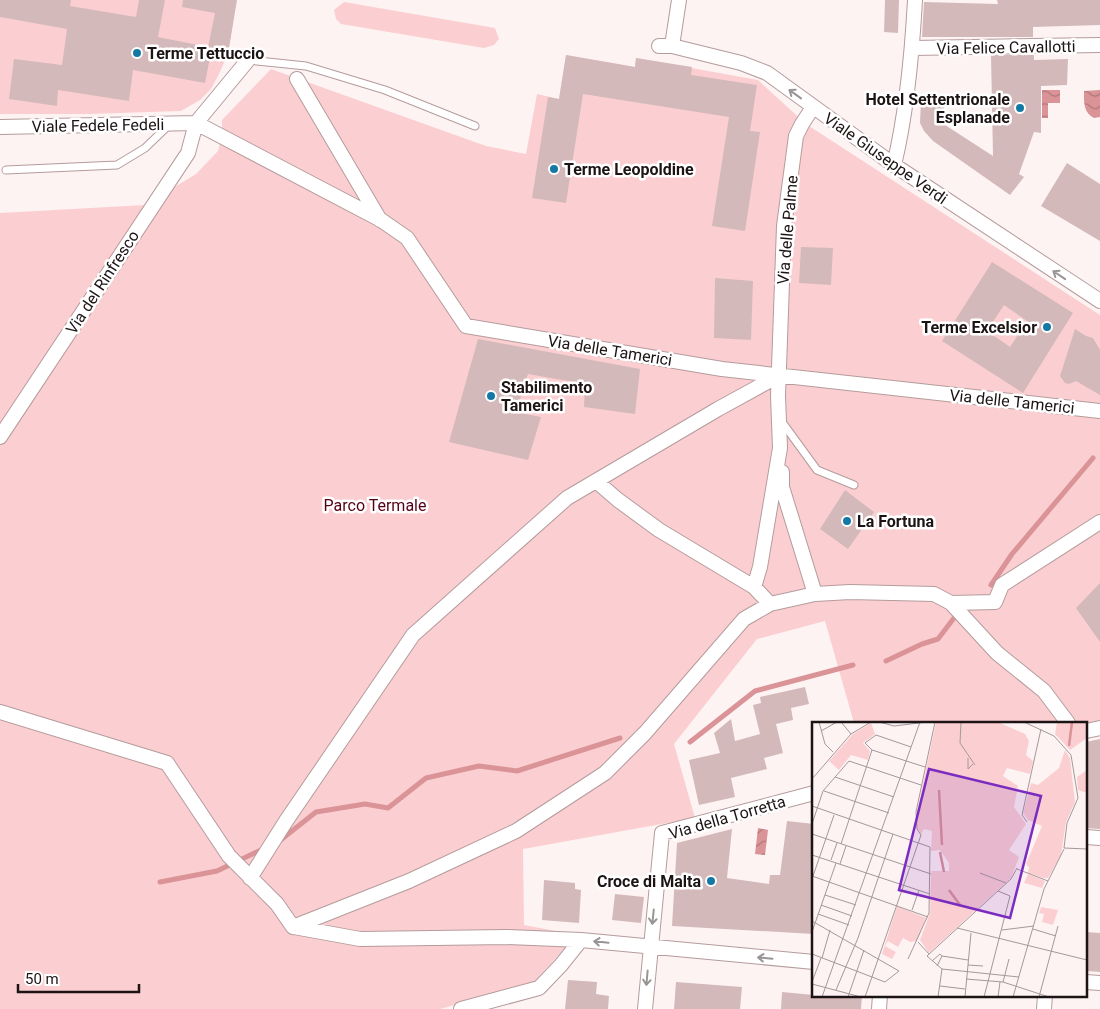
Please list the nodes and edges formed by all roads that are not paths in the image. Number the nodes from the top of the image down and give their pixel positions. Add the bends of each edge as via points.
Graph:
1 (678, 0) edge
2 (915, 0) edge
3 (1100, 45) edge
4 (912, 48) junction
5 (248, 60) joint
6 (297, 79) dead end
7 (813, 107) junction
8 (171, 123) junction
9 (196, 123) junction
10 (0, 126) edge
11 (475, 126) dead end
12 (894, 165) junction
13 (6, 170) dead end
14 (381, 220) junction
15 (1100, 302) edge
16 (780, 375) junction
17 (1100, 411) edge
18 (780, 420) junction
19 (0, 437) edge
20 (780, 448) junction
21 (596, 481) junction
22 (854, 485) dead end
23 (1100, 522) edge
24 (754, 587) junction
25 (815, 594) junction
26 (951, 603) junction
27 (770, 604) junction
28 (0, 712) edge
29 (1067, 722) edge
30 (812, 794) edge
31 (250, 878) junction
32 (293, 927) junction
33 (582, 940) junction
34 (650, 947) junction
35 (812, 962) edge
36 (880, 996) edge
37 (1046, 996) edge
38 (461, 1009) edge
39 (645, 1009) edge
40 (879, 1009) edge
41 (1044, 1009) edge

7 -> 1 street, Viale Giuseppe Verdi via 767,73 741,63 666,46
2 - 4 street
3 - 4 street, Via Felice Cavallotti
4 - 12 street
5 - 9 street
5 - 11 lane via 306,66 385,90
6 - 14 street
7 - 12 street, Viale Giuseppe Verdi
7 - 16 street, Via delle Palme via 796,136 784,226
8 - 9 street, Viale Fedele Fedeli
8 - 10 street, Viale Fedele Fedeli
8 - 13 lane via 145,148 117,165
9 - 14 street, Via delle Tamerici
9 - 19 street, Via del Rinfresco via 188,152
15 -> 12 street, Viale Giuseppe Verdi
14 - 16 street, Via delle Tamerici via 407,238 466,326 722,369
16 - 17 street, Via delle Tamerici
16 - 18 street, Via delle Palme
16 - 21 street
18 - 20 street, Via delle Palme
18 - 22 lane via 817,470
20 - 24 street
20 - 25 street via 782,487
21 - 24 street via 659,530
21 - 31 street via 567,498 413,635
23 - 26 street via 1002,585 995,602
24 - 27 street
25 - 26 street via 907,592 934,594
25 - 27 street
26 - 29 street via 997,653 1044,691
27 - 32 street via 744,619 645,733 605,773 516,830 409,881
28 - 31 street via 167,762 229,856
30 -> 34 street, Via della Torretta via 662,833
31 - 32 street via 277,904
32 - 33 street via 360,939 508,937
34 -> 33 street
33 - 38 street via 539,988
35 -> 34 street
34 -> 39 street
36 - 40 street
37 - 41 street

